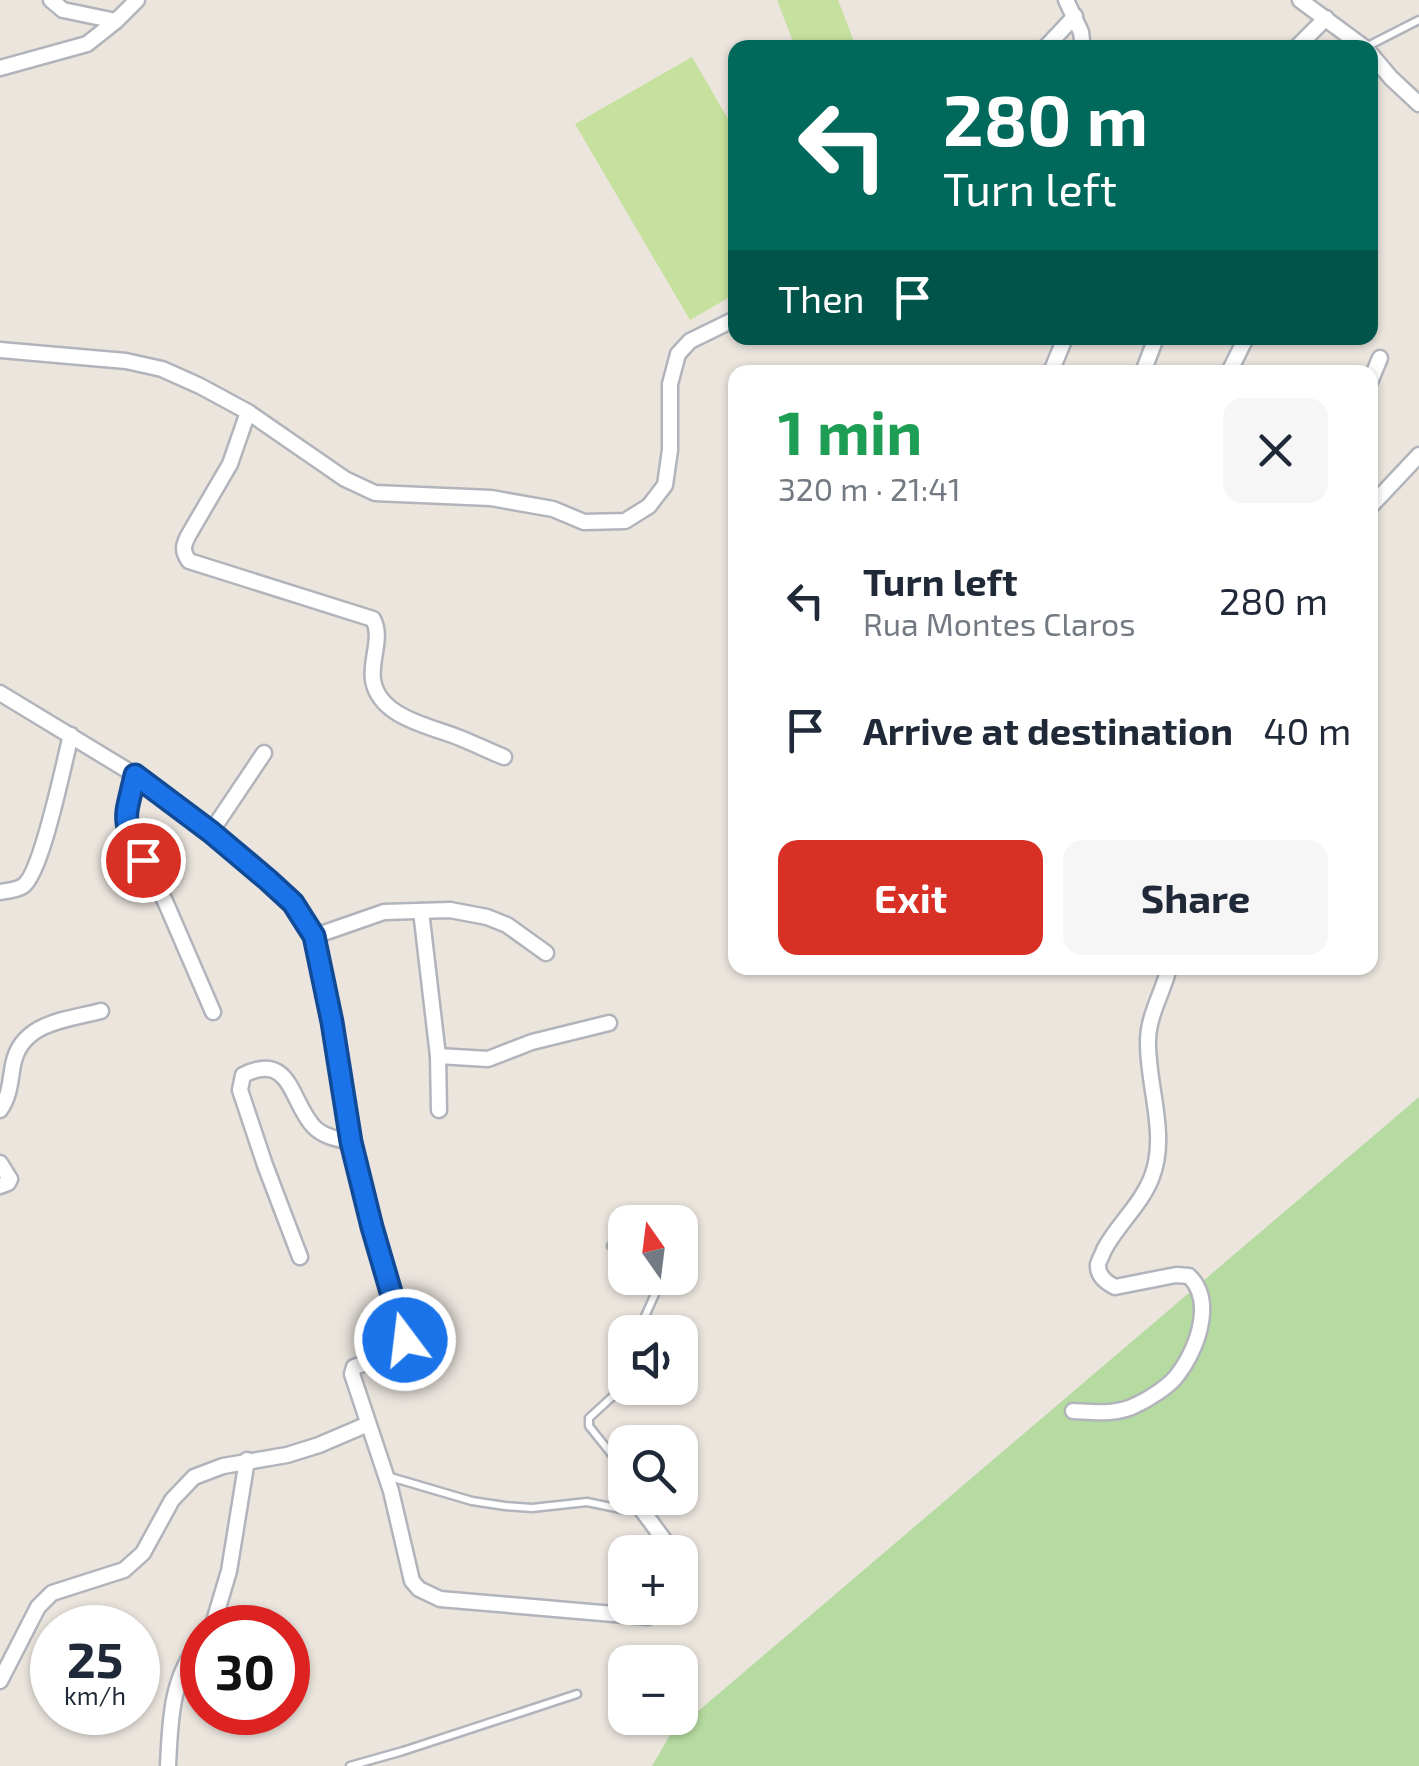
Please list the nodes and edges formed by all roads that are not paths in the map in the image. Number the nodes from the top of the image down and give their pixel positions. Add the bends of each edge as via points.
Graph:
1 (51, 0) edge
2 (137, 0) edge
3 (1066, 0) edge
4 (1300, 0) edge
5 (1075, 16) junction
6 (1326, 18) junction
7 (1419, 20) edge
8 (116, 22) junction
9 (1052, 40) edge
10 (1082, 40) edge
11 (1304, 40) edge
12 (1355, 40) edge
13 (1376, 40) edge
14 (1378, 63) edge
15 (0, 68) edge
16 (1419, 104) edge
17 (728, 322) edge
18 (0, 350) edge
19 (1380, 358) dead end
20 (1377, 365) edge
21 (248, 412) junction
22 (1419, 456) edge
23 (1378, 499) edge
24 (0, 693) edge
25 (71, 735) junction
26 (264, 753) dead end
27 (504, 757) dead end
28 (135, 775) junction
29 (211, 832) junction
30 (0, 892) edge
31 (421, 911) junction
32 (314, 936) junction
33 (546, 953) dead end
34 (1165, 975) edge
35 (102, 1011) dead end
36 (213, 1012) dead end
37 (609, 1024) dead end
38 (438, 1056) junction
39 (0, 1110) edge
40 (440, 1110) dead end
41 (351, 1142) junction
42 (0, 1163) edge
43 (0, 1186) edge
44 (300, 1257) dead end
45 (608, 1401) edge
46 (1074, 1411) dead end
47 (368, 1424) junction
48 (608, 1449) edge
49 (247, 1460) junction
50 (385, 1475) junction
51 (608, 1506) edge
52 (219, 1605) edge
53 (608, 1616) edge
54 (180, 1676) edge
55 (0, 1681) edge
56 (577, 1694) dead end
57 (168, 1766) edge
58 (350, 1766) edge

1 - 8 street via 63,10
2 - 8 street
3 - 5 street
4 - 6 street
5 - 9 street
5 - 10 street
6 - 11 street
6 - 12 street
7 - 13 lane
8 - 15 street via 87,44
14 - 16 street
17 - 21 street via 690,340 678,354 665,485 650,506 624,521 584,522 492,498 375,493
18 - 21 street via 162,369
19 - 20 street
21 - 27 street via 230,464 183,546 189,561 374,619 374,684 385,704
22 - 23 street
24 - 25 street
25 - 28 street
25 - 30 street via 32,876
26 - 29 street
28 - 29 street
28 - 36 street via 126,827
29 - 32 street via 293,903
31 - 32 street via 384,912
31 - 33 street via 488,917
31 - 38 street
32 - 41 street
34 - 46 street via 1148,1042 1157,1127 1152,1178 1098,1264 1115,1288 1189,1276 1200,1294 1198,1334 1173,1381 1134,1407
35 - 39 street via 26,1036
37 - 38 street via 488,1059
38 - 40 street
41 - 44 street via 311,1124 285,1077 268,1067 242,1075 240,1090
41 - 47 street via 405,1340 398,1357 354,1367
42 - 43 street via 10,1179
45 - 48 lane via 589,1426
47 - 49 street via 287,1455
47 - 50 street
49 - 52 street
49 - 55 street via 194,1477 124,1570 52,1593 32,1617
50 - 51 lane via 504,1506
50 - 53 street via 412,1581 429,1595
54 - 57 street
56 - 58 lane

